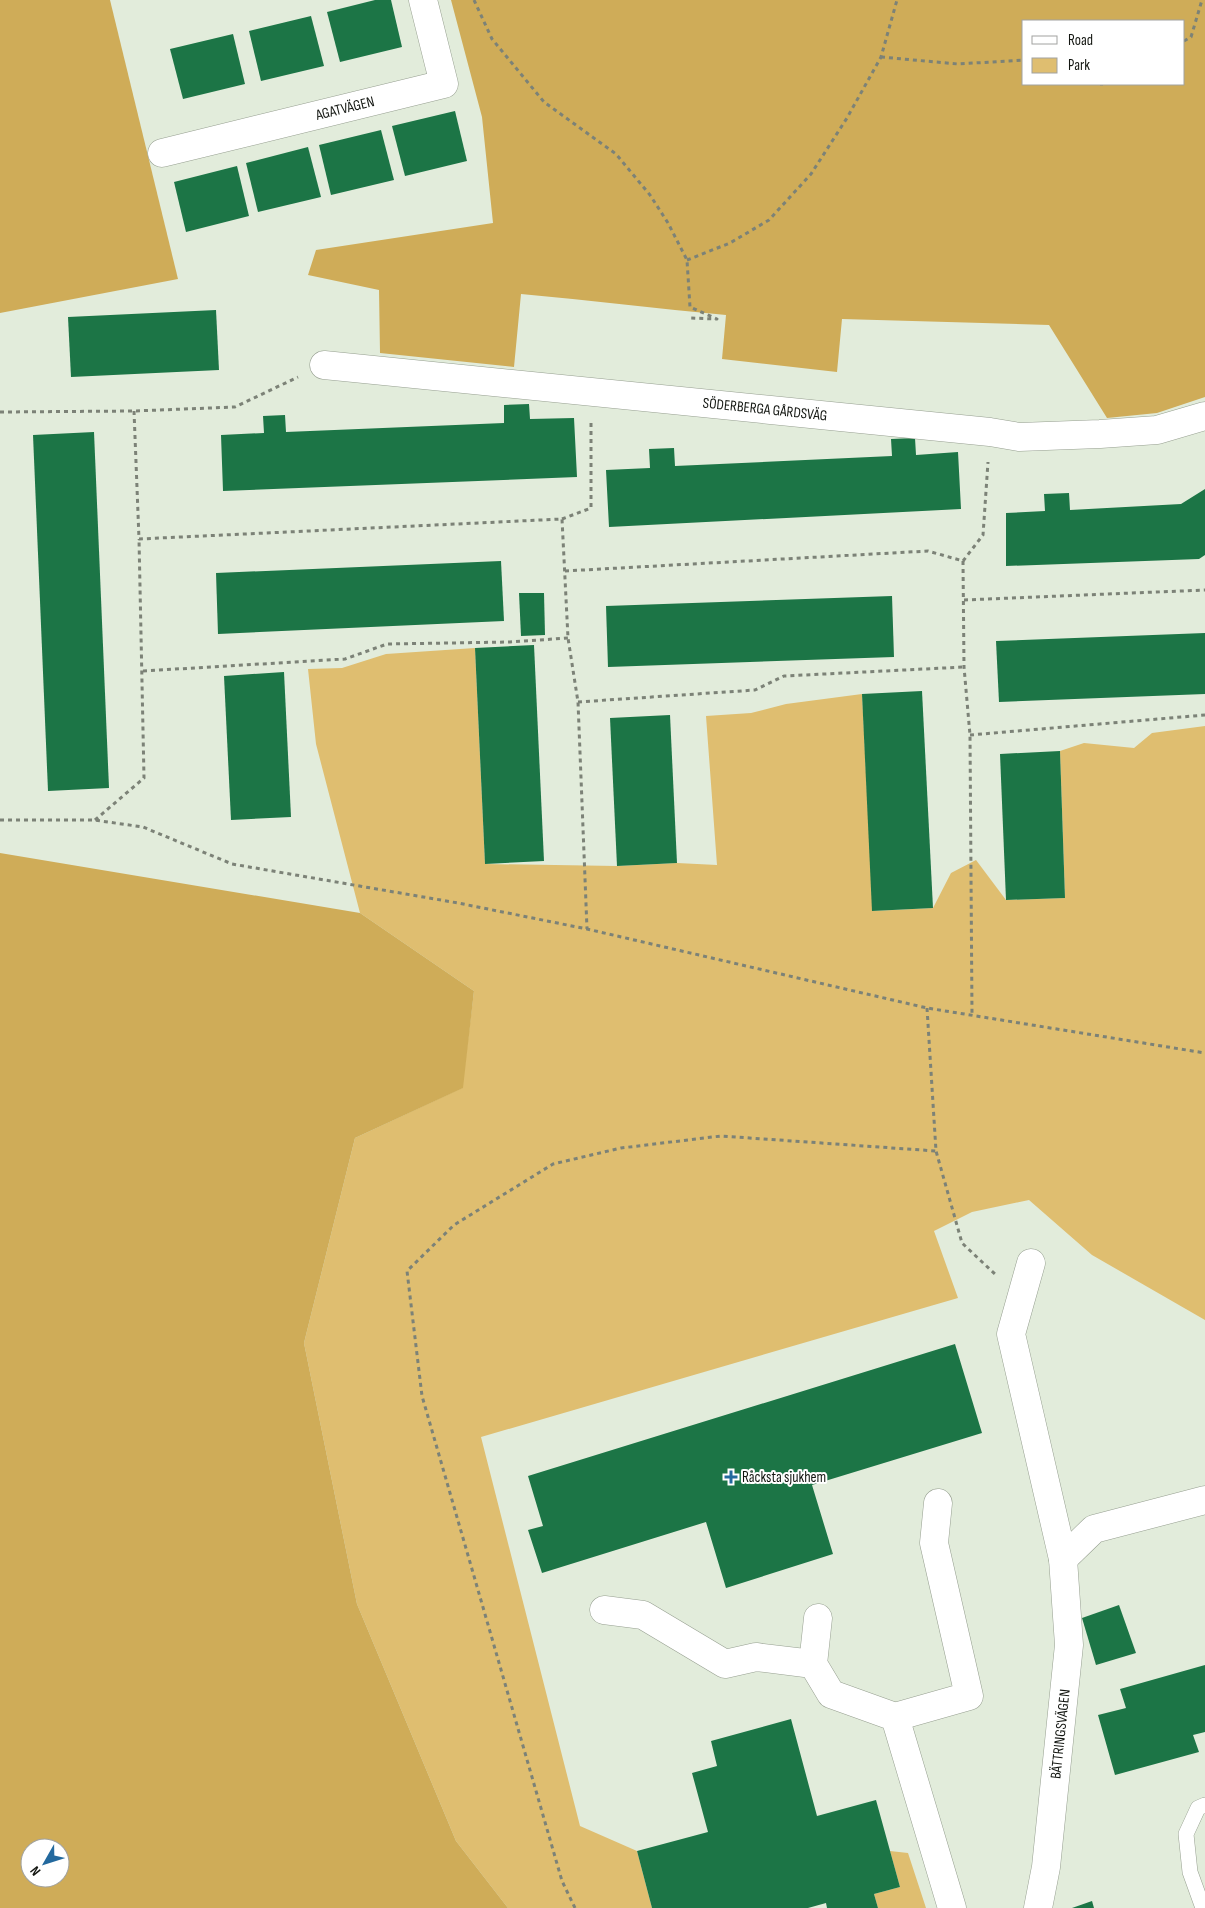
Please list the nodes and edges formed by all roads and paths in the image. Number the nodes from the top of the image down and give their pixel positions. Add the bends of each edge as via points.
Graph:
1 (422, 0) edge
2 (474, 0) edge
3 (897, 0) edge
4 (1202, 0) edge
5 (1185, 41) edge
6 (881, 57) junction
7 (1022, 60) edge
8 (162, 152) dead end
9 (686, 260) junction
10 (690, 318) dead end
11 (324, 365) joint
12 (591, 392) junction
13 (134, 411) junction
14 (0, 412) edge
15 (1205, 416) edge
16 (990, 432) junction
17 (562, 519) junction
18 (139, 539) junction
19 (963, 561) junction
20 (565, 571) junction
21 (1205, 590) edge
22 (964, 600) junction
23 (568, 638) junction
24 (964, 667) junction
25 (142, 671) junction
26 (578, 702) junction
27 (1205, 715) edge
28 (970, 735) junction
29 (0, 820) edge
30 (94, 820) junction
31 (587, 929) junction
32 (927, 1008) junction
33 (972, 1014) junction
34 (1205, 1053) edge
35 (936, 1151) junction
36 (1032, 1263) dead end
37 (1021, 1299) junction
38 (1205, 1500) edge
39 (938, 1503) dead end
40 (1062, 1559) junction
41 (604, 1610) dead end
42 (818, 1618) dead end
43 (814, 1664) junction
44 (895, 1716) junction
45 (1205, 1805) edge
46 (575, 1908) edge
47 (952, 1908) edge
48 (1038, 1908) edge
49 (1203, 1908) edge

1 - 8 street, AGATVÄGEN via 444,84
2 - 9 path via 492,39 544,102 616,154 650,195
3 - 6 path
4 - 5 path via 1191,38
6 - 7 path via 958,64
6 - 9 path via 811,174 770,220 730,243
9 - 10 path via 690,307 717,320
11 - 12 street, SÖDERBERGA GÅRDSVÄG
11 - 13 path via 235,407
12 - 16 street, SÖDERBERGA GÅRDSVÄG
12 - 17 path via 592,508
13 - 14 path
13 - 18 path
15 - 16 street, SÖDERBERGA GÅRDSVÄG via 1157,430 1019,437
16 - 19 path via 983,535
17 - 18 path
17 - 20 path
18 - 25 path
19 - 20 path via 928,551
19 - 22 path
20 - 23 path
21 - 22 path
22 - 24 path
23 - 25 path via 387,644 344,659
23 - 26 path
24 - 26 path via 784,676 755,690
24 - 28 path
25 - 30 path via 144,778
26 - 31 path
27 - 28 path
28 - 33 path
29 - 30 path
30 - 31 path via 142,827 232,864
31 - 32 path
32 - 33 path
32 - 35 path
33 - 34 path
35 - 37 path via 962,1243
35 - 46 path via 721,1136 621,1148 553,1164 454,1225 408,1272 422,1396 562,1881
36 - 37 street, BÄTTRINGSVÄGEN
37 - 40 street, BÄTTRINGSVÄGEN via 1011,1334
38 - 40 street via 1094,1529
39 - 44 street via 934,1543 969,1696
40 - 48 street, BÄTTRINGSVÄGEN via 1069,1645 1046,1867
41 - 43 street via 643,1615 724,1664 756,1657
42 - 43 street
43 - 44 street via 830,1694
44 - 47 street
45 - 49 lane via 1198,1808 1186,1834 1190,1872

